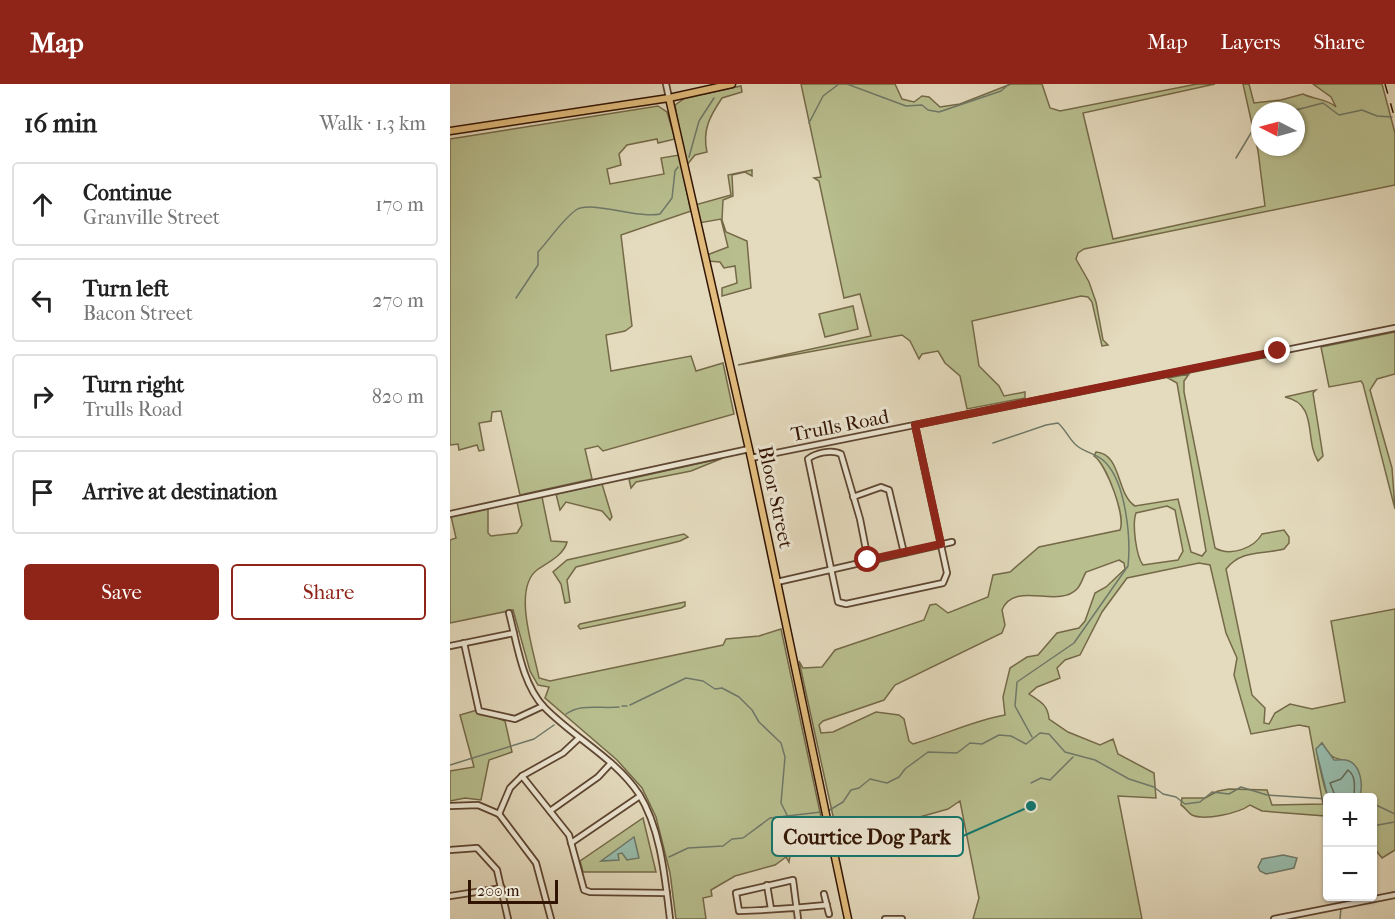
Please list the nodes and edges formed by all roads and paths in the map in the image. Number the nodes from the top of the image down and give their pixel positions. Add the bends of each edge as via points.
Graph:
1 (666, 84) edge
2 (732, 84) edge
3 (669, 98) junction
4 (450, 131) edge
5 (1395, 328) edge
6 (915, 425) junction
7 (748, 449) junction
8 (751, 458) junction
9 (853, 497) junction
10 (450, 514) edge
11 (952, 542) dead end
12 (941, 544) junction
13 (904, 553) junction
14 (868, 560) junction
15 (830, 569) junction
16 (777, 582) junction
17 (509, 613) dead end
18 (514, 633) junction
19 (464, 643) junction
20 (450, 646) edge
21 (543, 706) junction
22 (579, 738) junction
23 (611, 763) junction
24 (522, 776) junction
25 (640, 796) junction
26 (450, 806) edge
27 (550, 811) junction
28 (499, 814) junction
29 (571, 843) junction
30 (450, 850) edge
31 (767, 885) junction
32 (502, 888) junction
33 (667, 893) junction
34 (824, 894) dead end
35 (1395, 895) edge
36 (450, 896) edge
37 (827, 905) junction
38 (798, 908) junction
39 (771, 909) junction
40 (756, 910) junction
41 (829, 914) dead end
42 (508, 919) edge
43 (551, 919) edge
44 (670, 919) edge
45 (758, 919) edge
46 (798, 919) edge
47 (848, 919) edge
48 (885, 919) edge
49 (902, 919) edge
50 (1274, 919) edge

1 - 3 street, Bloor Street
2 - 3 main road
3 - 4 main road
3 - 7 main road, Bloor Street
5 - 6 street, Trulls Road
6 - 8 street, Trulls Road
6 - 12 street
7 - 8 main road, Bloor Street
7 - 10 street
8 - 16 main road, Bloor Street
9 - 13 street via 881,487 889,490
9 - 14 street
9 - 15 street via 840,454 834,451 810,456 807,464
11 - 12 street
12 - 13 street
12 - 15 street via 947,577 937,585 841,604 836,599
13 - 14 street
14 - 15 street
15 - 16 street
16 - 47 main road, Bloor Street
17 - 18 street
18 - 19 street
18 - 21 street via 527,677
19 - 20 street
19 - 21 street via 479,711 515,718
21 - 22 street
22 - 23 street
22 - 24 street via 563,753
23 - 25 street
23 - 27 street
24 - 27 street
24 - 28 street via 510,788
25 - 29 street
25 - 33 street via 653,830
26 - 28 street via 478,805
27 - 29 street
28 - 43 street via 536,863
29 - 33 street via 584,890
30 - 32 street via 477,848 497,870
31 - 38 street via 793,880
31 - 39 street
31 - 40 street via 736,893 739,911
32 - 36 street
32 - 42 street
33 - 44 street
34 - 37 street
35 - 50 street
37 - 38 street
37 - 41 street
38 - 39 street
38 - 46 street
39 - 40 street
40 - 45 street
48 - 49 street

